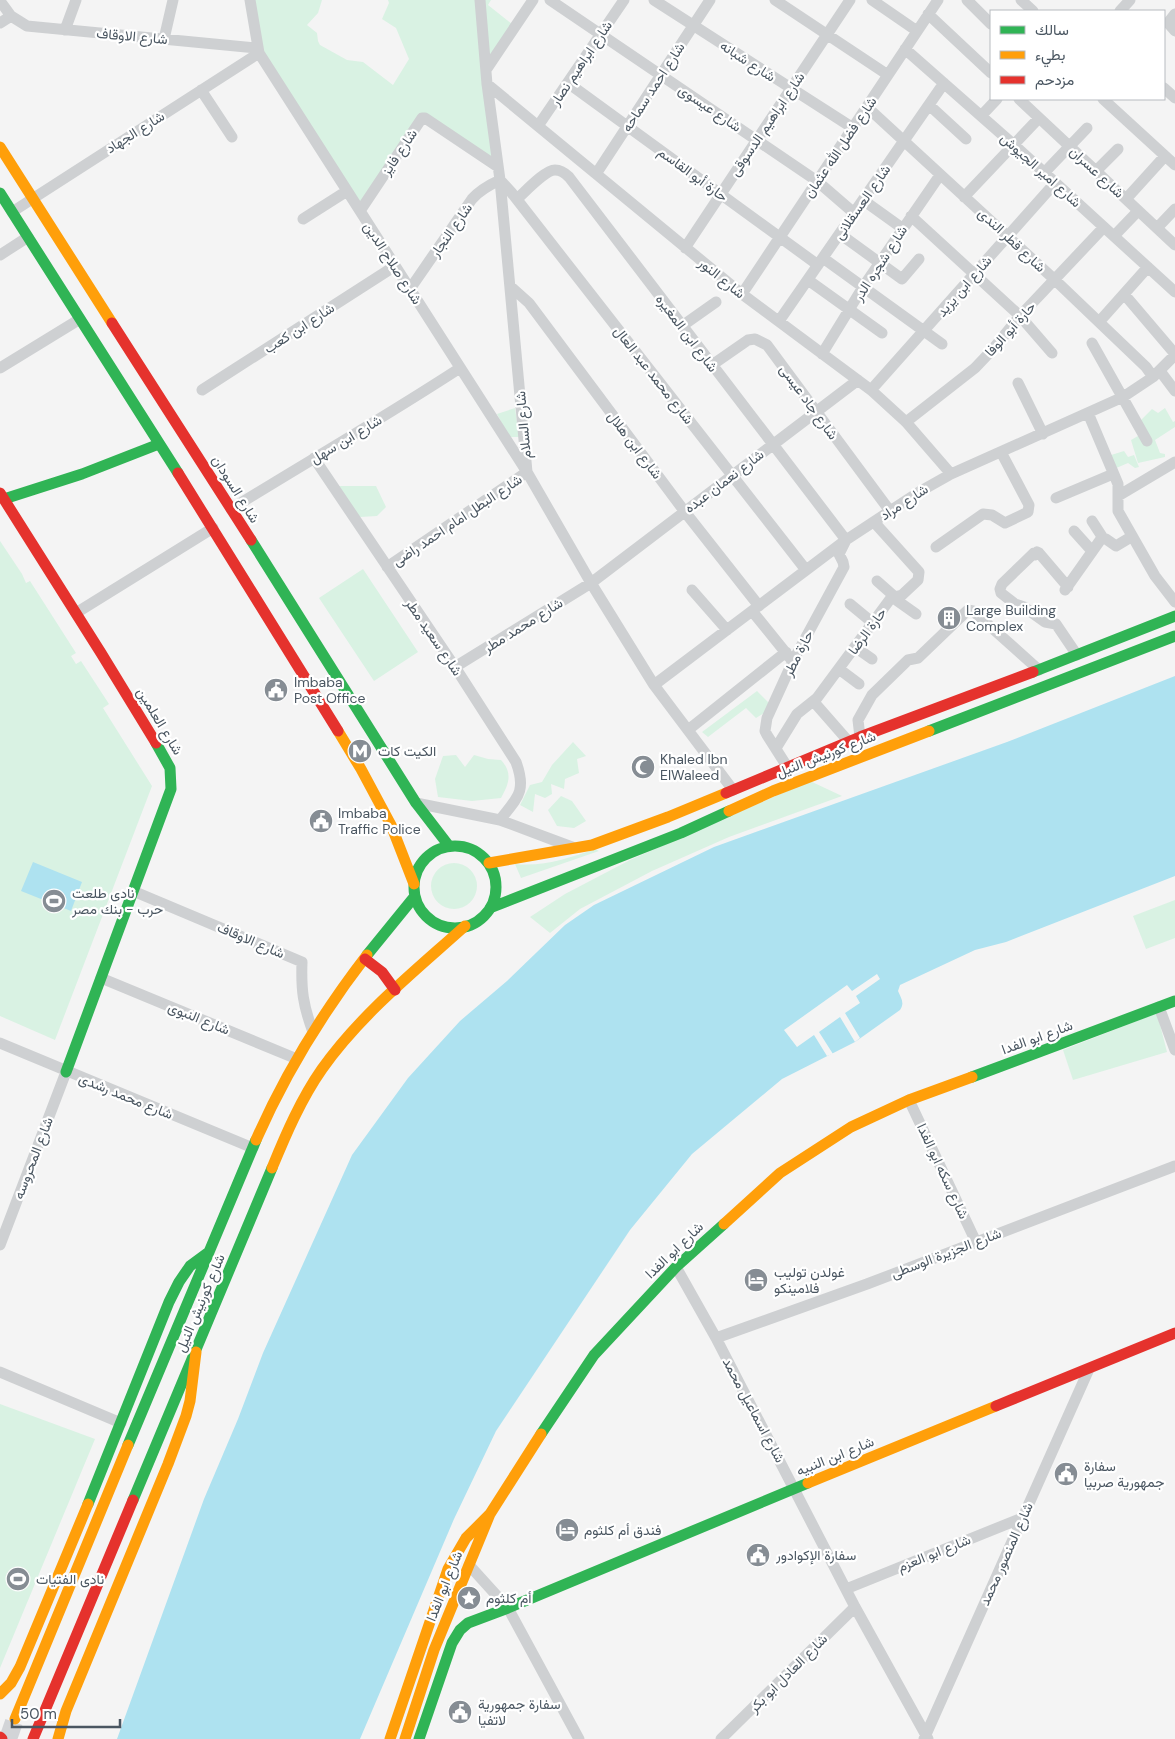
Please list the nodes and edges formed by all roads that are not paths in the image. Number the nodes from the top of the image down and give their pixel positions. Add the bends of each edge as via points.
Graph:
1 (76, 0) edge
2 (173, 0) edge
3 (250, 0) edge
4 (480, 0) edge
5 (533, 0) edge
6 (550, 0) edge
7 (624, 0) edge
8 (654, 0) edge
9 (710, 0) edge
10 (775, 0) edge
11 (850, 0) edge
12 (872, 0) edge
13 (938, 0) edge
14 (967, 0) edge
15 (1021, 0) edge
16 (1130, 0) edge
17 (0, 1) edge
18 (1032, 10) edge
19 (1121, 10) edge
20 (928, 14) junction
21 (1175, 14) edge
22 (11, 16) junction
23 (0, 23) edge
24 (990, 23) edge
25 (694, 26) junction
26 (65, 30) junction
27 (1175, 30) edge
28 (918, 31) junction
29 (600, 35) junction
30 (827, 35) junction
31 (164, 39) junction
32 (905, 49) junction
33 (258, 51) junction
34 (486, 70) junction
35 (990, 72) edge
36 (662, 75) junction
37 (888, 75) junction
38 (568, 83) junction
39 (944, 83) junction
40 (487, 84) junction
41 (791, 88) junction
42 (1165, 89) edge
43 (201, 90) junction
44 (1175, 98) edge
45 (996, 100) edge
46 (1020, 100) edge
47 (1104, 100) edge
48 (929, 106) junction
49 (867, 107) junction
50 (981, 116) junction
51 (1039, 118) junction
52 (538, 126) junction
53 (628, 127) junction
54 (852, 128) junction
55 (1087, 128) dead end
56 (232, 137) dead end
57 (966, 139) dead end
58 (758, 140) junction
59 (904, 141) junction
60 (1014, 145) junction
61 (1069, 146) junction
62 (0, 147) edge
63 (1118, 149) dead end
64 (1165, 156) junction
65 (1175, 165) edge
66 (498, 167) junction
67 (1096, 171) junction
68 (1044, 172) junction
69 (596, 174) junction
70 (940, 174) junction
71 (500, 180) junction
72 (818, 181) junction
73 (1055, 183) junction
74 (347, 191) junction
75 (0, 193) edge
76 (721, 194) junction
77 (964, 197) junction
78 (32, 198) junction
79 (517, 199) junction
80 (1126, 199) junction
81 (863, 200) junction
82 (1175, 209) edge
83 (360, 211) junction
84 (1138, 211) junction
85 (12, 212) junction
86 (854, 213) junction
87 (911, 216) junction
88 (303, 219) dead end
89 (1104, 227) junction
90 (902, 228) junction
91 (1157, 228) junction
92 (840, 234) junction
93 (1114, 236) junction
94 (28, 237) junction
95 (780, 237) junction
96 (1008, 237) junction
97 (1175, 245) edge
98 (685, 248) junction
99 (0, 255) edge
100 (919, 259) dead end
101 (821, 262) junction
102 (879, 263) junction
103 (395, 266) junction
104 (1148, 267) junction
105 (974, 273) junction
106 (808, 280) junction
107 (1055, 280) junction
108 (510, 286) junction
109 (863, 287) junction
110 (410, 289) junction
111 (1175, 292) edge
112 (742, 294) junction
113 (1124, 294) junction
114 (716, 302) dead end
115 (849, 309) junction
116 (1020, 316) junction
117 (80, 319) junction
118 (779, 321) junction
119 (1099, 322) junction
120 (682, 326) junction
121 (924, 332) junction
122 (882, 333) dead end
123 (1092, 343) dead end
124 (942, 344) dead end
125 (1052, 352) dead end
126 (822, 354) junction
127 (1175, 355) edge
128 (712, 366) junction
129 (0, 368) edge
130 (460, 368) junction
131 (1157, 374) junction
132 (858, 380) junction
133 (1018, 383) dead end
134 (202, 390) dead end
135 (871, 390) junction
136 (1175, 391) edge
137 (1123, 397) junction
138 (816, 412) junction
139 (1088, 413) junction
140 (906, 422) junction
141 (1042, 434) junction
142 (1147, 441) dead end
143 (159, 444) junction
144 (772, 445) junction
145 (1001, 452) junction
146 (314, 458) junction
147 (1175, 462) edge
148 (527, 472) junction
149 (952, 474) junction
150 (1113, 474) junction
151 (732, 476) junction
152 (1118, 496) junction
153 (1, 498) edge
154 (1056, 498) dead end
155 (231, 510) junction
156 (890, 511) junction
157 (685, 512) junction
158 (1092, 521) dead end
159 (874, 522) junction
160 (213, 528) junction
161 (1074, 531) dead end
162 (1132, 537) junction
163 (1103, 538) junction
164 (846, 540) junction
165 (936, 547) dead end
166 (1092, 551) junction
167 (387, 567) junction
168 (806, 570) junction
169 (877, 581) dead end
170 (591, 583) junction
171 (692, 590) dead end
172 (893, 597) junction
173 (1175, 602) edge
174 (850, 604) dead end
175 (756, 608) junction
176 (76, 613) junction
177 (916, 614) dead end
178 (1175, 616) edge
179 (873, 623) junction
180 (727, 630) junction
181 (1175, 636) edge
182 (855, 647) junction
183 (1077, 655) junction
184 (789, 657) junction
185 (872, 658) dead end
186 (455, 667) junction
187 (839, 669) junction
188 (1039, 670) junction
189 (859, 684) dead end
190 (654, 685) junction
191 (814, 702) junction
192 (688, 730) junction
193 (860, 737) junction
194 (849, 742) junction
195 (776, 748) junction
196 (788, 768) junction
197 (733, 790) junction
198 (416, 804) junction
199 (500, 820) junction
200 (449, 846) junction
201 (576, 848) junction
202 (489, 863) junction
203 (414, 884) junction
204 (133, 891) junction
205 (415, 896) junction
206 (490, 908) junction
207 (465, 926) junction
208 (366, 959) junction
209 (101, 978) junction
210 (395, 990) junction
211 (1175, 1002) edge
212 (1159, 1007) junction
213 (313, 1032) junction
214 (0, 1043) edge
215 (1175, 1050) edge
216 (297, 1059) junction
217 (66, 1072) junction
218 (909, 1100) junction
219 (253, 1148) junction
220 (1175, 1166) edge
221 (976, 1242) junction
222 (0, 1245) edge
223 (211, 1250) junction
224 (676, 1267) junction
225 (1175, 1333) edge
226 (716, 1338) junction
227 (196, 1352) junction
228 (1089, 1369) junction
229 (0, 1372) edge
230 (121, 1424) junction
231 (795, 1488) junction
232 (490, 1514) junction
233 (1022, 1518) junction
234 (469, 1565) junction
235 (846, 1589) junction
236 (855, 1607) junction
237 (508, 1608) junction
238 (0, 1694) edge
239 (15, 1719) tunnel mouth
240 (926, 1738) edge
241 (33, 1739) edge
242 (58, 1739) edge
243 (390, 1739) edge
244 (405, 1739) edge
245 (419, 1739) edge
246 (579, 1739) edge
247 (722, 1739) edge

1 - 26 street
2 - 31 street
3 - 33 street
4 - 34 street, شارع السلام
5 - 34 street
6 - 29 street, شارع عيسوى
7 - 29 street, شارع ابراهيم نصار
8 - 25 street, شارع شبانه
9 - 25 street, شارع احمد سماحه
10 - 30 street
11 - 30 street, شارع ابراهيم الدسوقى
12 - 28 street
13 - 20 street, شارع فضل الله عثمان
14 - 24 street
15 - 18 street
16 - 19 street
17 - 22 street
20 - 28 street, شارع فضل الله عثمان
20 - 35 street
21 - 27 street via 1168,23
22 - 23 street
22 - 26 street, شارع الاوقاف via 27,26
25 - 36 street, شارع احمد سماحه
25 - 41 street, شارع شبانه
26 - 31 street, شارع الاوقاف
28 - 32 street, شارع فضل الله عثمان
29 - 36 street, شارع عيسوى
29 - 38 street, شارع ابراهيم نصار
30 - 37 street
30 - 41 street, شارع ابراهيم الدسوقى
31 - 33 street, شارع الاوقاف
32 - 37 street, شارع فضل الله عثمان
32 - 39 street, شارع امير الجيوش
33 - 43 street, شارع الجهاد
33 - 74 street, شارع صلاح الدين
34 - 40 street, شارع السلام
36 - 53 street, شارع احمد سماحه
36 - 58 street, شارع عيسوى
37 - 49 street, شارع فضل الله عثمان
38 - 52 street, شارع ابراهيم نصار
38 - 53 street, حارة أبو القاسم
39 - 48 street, شارع العسقلانى
39 - 50 street, شارع امير الجيوش
40 - 52 street, شارع النور
40 - 66 street, شارع السلام
41 - 54 street, شارع شبانه
41 - 58 street, شارع ابراهيم الدسوقى
42 - 44 street
43 - 56 street
43 - 78 street, شارع الجهاد
45 - 50 street
46 - 51 street, شارع عسران
47 - 64 street
48 - 57 street
48 - 59 street, شارع العسقلانى
49 - 54 street, شارع فضل الله عثمان
49 - 59 street, شارع قطر الندى
50 - 60 street, شارع امير الجيوش
51 - 60 street
51 - 61 street, شارع عسران
52 - 69 street, شارع النور
53 - 69 street, شارع احمد سماحه
53 - 76 street, حارة أبو القاسم
54 - 72 street, شارع فضل الله عثمان
55 - 61 street
58 - 72 street, شارع عيسوى
58 - 76 street, شارع ابراهيم الدسوقى
59 - 70 street, شارع قطر الندى
59 - 81 street, شارع العسقلانى
60 - 68 street, شارع امير الجيوش
60 - 77 street
61 - 67 street, شارع عسران
61 - 68 street
62 - 78 main road, شارع السودان
63 - 67 street
64 - 65 street
64 - 80 street
66 - 71 street, شارع السلام
66 - 83 street, شارع فايز via 422,118
67 - 80 street, شارع عسران
68 - 73 street, شارع امير الجيوش
69 - 98 street, شارع النور
70 - 77 street, شارع قطر الندى
70 - 87 street, شارع شجره الدر
71 - 79 street, شارع محمد عبد العال
71 - 108 street, شارع السلام
71 - 110 street, شارع النجار via 488,185 472,199
72 - 86 street, شارع عيسوى
72 - 95 street, شارع فضل الله عثمان
73 - 89 street, شارع امير الجيوش
73 - 96 street, شارع ابن يزيد
74 - 83 street, شارع صلاح الدين
74 - 88 street
75 - 85 main road
76 - 95 street, حارة أبو القاسم
76 - 98 street, شارع ابراهيم الدسوقى
77 - 96 street, شارع قطر الندى
78 - 85 street, شارع الجهاد
78 - 155 main road, شارع السودان
79 - 120 street, شارع ابن المغيره via 549,171 564,172
79 - 151 street, شارع محمد عبد العال
80 - 84 street, شارع عسران
81 - 86 street, شارع العسقلانى
81 - 90 street
82 - 91 street
83 - 103 street, شارع صلاح الدين
84 - 91 street, شارع عسران
84 - 93 street
85 - 94 main road
86 - 92 street, شارع العسقلانى
87 - 90 street, شارع شجره الدر
87 - 105 street
89 - 93 street, شارع امير الجيوش
89 - 107 street, حارة أبو الوفا
90 - 102 street, شارع شجره الدر
91 - 97 street, شارع عسران
92 - 101 street, شارع العسقلانى
92 - 102 street
93 - 104 street, شارع امير الجيوش
94 - 99 street
94 - 117 main road
95 - 101 street, حارة أبو القاسم
95 - 112 street, شارع فضل الله عثمان
96 - 105 street, شارع ابن يزيد
96 - 107 street, شارع قطر الندى
98 - 112 street, شارع النور
100 - 102 street via 902,279
101 - 106 street, شارع العسقلانى
101 - 109 street, حارة أبو القاسم
102 - 109 street, شارع شجره الدر
103 - 110 street, شارع صلاح الدين
103 - 134 street, شارع ابن كعب
104 - 111 street, شارع امير الجيوش
104 - 113 street
105 - 116 street
105 - 121 street, شارع ابن يزيد
106 - 115 street
106 - 118 street, شارع العسقلانى
107 - 116 street, حارة أبو الوفا
107 - 119 street, شارع قطر الندى
108 - 148 street, شارع السلام
108 - 157 street, شارع ابن هلال via 529,303
109 - 115 street, شارع شجره الدر
109 - 121 street, حارة أبو القاسم
110 - 130 street, شارع صلاح الدين
112 - 118 street, شارع النور
113 - 119 street
113 - 127 street
114 - 120 street
115 - 122 street
115 - 126 street, شارع شجره الدر
116 - 125 street
116 - 140 street, حارة أبو الوفا via 975,368
117 - 129 street
117 - 143 main road
118 - 126 street, شارع النور
119 - 131 street, شارع قطر الندى
120 - 128 street, شارع ابن المغيره
121 - 124 street, حارة أبو القاسم
121 - 135 street, شارع ابن يزيد
123 - 137 street
126 - 132 street, شارع النور
127 - 131 street, شارع مراد
128 - 138 street, شارع جاد عيسى via 748,340 762,341
128 - 144 street, شارع ابن المغيره
130 - 146 street, شارع ابن سهل
130 - 148 street, شارع صلاح الدين
131 - 136 street, شارع قطر الندى
131 - 137 street, شارع مراد
132 - 135 street, شارع النور
132 - 138 street, شارع نعمان عبده
133 - 141 street
135 - 140 street, شارع النور
137 - 139 street, شارع مراد
137 - 142 street
138 - 144 street, شارع نعمان عبده
138 - 156 street, شارع جاد عيسى
139 - 141 street, شارع مراد
139 - 150 street
140 - 149 street, شارع النور
141 - 145 street, شارع مراد
143 - 153 main road via 82,474
143 - 160 main road
144 - 151 street, شارع نعمان عبده
144 - 164 street, شارع ابن المغيره
145 - 149 street, شارع مراد
145 - 165 street via 1029,505 1028,512 1005,523 983,514
146 - 155 street, شارع ابن سهل
146 - 167 street, شارع سعيد مطر
147 - 152 street
148 - 167 street, شارع البطل امام احمد راضى
148 - 170 street, شارع السلام
149 - 156 street, شارع مراد
150 - 152 street via 1118,484
150 - 154 street
151 - 157 street, شارع نعمان عبده
151 - 168 street, شارع محمد عبد العال
152 - 162 street via 1118,511
153 - 176 main road, شارع العلمين
155 - 198 main road, شارع السودان
156 - 159 street, شارع مراد
157 - 170 street, شارع نعمان عبده
157 - 175 street, شارع ابن هلال
158 - 163 street
159 - 164 street, شارع مراد
159 - 172 street, حارة الرضا via 919,572 918,580 902,595
160 - 176 street
160 - 203 main road via 361,769 390,825
161 - 166 street
162 - 163 street via 1116,546
162 - 173 street
163 - 166 street
164 - 168 street, شارع مراد
164 - 184 street, حارة مطر via 839,554 844,567
166 - 183 street via 1066,589 1036,552 1000,589 1018,606 1045,622 1056,624
167 - 186 street, شارع سعيد مطر
168 - 175 street, شارع مراد
169 - 172 street
170 - 186 street, شارع محمد مطر
170 - 190 street, شارع السلام
171 - 180 street
172 - 177 street
172 - 179 street, حارة الرضا
174 - 179 street
175 - 180 street, شارع مراد
175 - 184 street, شارع ابن هلال
176 - 204 main road, شارع العلمين via 171,770 171,789
178 - 183 main road, شارع كورنيش النيل
179 - 182 street, حارة الرضا
180 - 190 street, شارع مراد
181 - 206 main road, شارع كورنيش النيل via 773,791 681,833
182 - 185 street
182 - 187 street, حارة الرضا
183 - 188 main road, شارع كورنيش النيل
184 - 192 street
184 - 195 street, حارة مطر via 765,725 767,735
186 - 199 street, شارع سعيد مطر via 516,762 521,776 521,788 516,799
187 - 189 street
187 - 191 street, حارة الرضا
188 - 193 main road, شارع كورنيش النيل
188 - 193 street via 973,611 966,611 918,658 908,660 872,694 858,720
190 - 192 street, شارع السلام
191 - 194 street
191 - 195 street, حارة الرضا via 797,714
192 - 197 street, شارع السلام
193 - 194 main road, شارع كورنيش النيل
194 - 196 main road, شارع كورنيش النيل
195 - 196 street, حارة مطر
196 - 197 main road, شارع كورنيش النيل
197 - 201 main road, شارع كورنيش النيل via 668,817
198 - 199 street
198 - 200 main road, شارع السودان
199 - 201 street
200 - 202 main road via 464,847
200 - 203 main road via 436,850 425,859
201 - 202 main road, شارع كورنيش النيل
202 - 206 main road via 496,885
203 - 205 main road
204 - 209 main road, شارع العلمين
204 - 213 street, شارع الاوقاف via 302,962 301,986
205 - 207 main road via 428,918 452,927
205 - 208 main road, شارع كورنيش النيل
206 - 207 main road
207 - 210 main road, شارع كورنيش النيل
208 - 210 main road via 382,972
208 - 213 main road, شارع كورنيش النيل
209 - 216 street, شارع النبوى
209 - 217 main road, شارع العلمين
210 - 227 main road, شارع كورنيش النيل via 355,1029 308,1093 276,1159
211 - 212 main road, شارع ابو الفدا
212 - 215 street
212 - 218 main road, شارع ابو الفدا
213 - 216 main road, شارع كورنيش النيل
214 - 217 street, شارع محمد رشدى
216 - 219 main road, شارع كورنيش النيل
217 - 219 street, شارع محمد رشدى
217 - 222 street, شارع المحروسه
218 - 221 street, شارع سكه ابو الفدا
218 - 224 main road, شارع ابو الفدا via 850,1127 780,1174
219 - 223 main road, شارع كورنيش النيل
220 - 221 street, شارع الجزيرة الوسطى
221 - 226 street, شارع الجزيرة الوسطى
223 - 230 main road via 190,1266 179,1282
223 - 239 main road, شارع كورنيش النيل
224 - 226 street, شارع اسماعيل محمد
224 - 232 main road, شارع ابو الفدا via 594,1356
225 - 228 main road, شارع ابن النبيه
226 - 231 street, شارع اسماعيل محمد
227 - 241 main road, شارع كورنيش النيل
227 - 242 main road via 186,1416 66,1711
228 - 231 main road, شارع ابن النبيه
228 - 233 street, شارع المنصور محمد
229 - 230 street
230 - 238 main road via 20,1667
231 - 235 street, شارع اسماعيل محمد
231 - 237 main road, شارع ابن النبيه
232 - 234 main road, شارع ابو الفدا
232 - 243 main road via 466,1538 448,1569
233 - 235 street, شارع ابو العزم
233 - 240 street, شارع المنصور محمد
234 - 237 street
234 - 244 main road, شارع ابو الفدا via 434,1650
235 - 236 street, شارع اسماعيل محمد
236 - 240 street, شارع اسماعيل محمد
236 - 247 street, شارع العادل ابو بكر
237 - 245 main road via 468,1623 460,1630 452,1643
237 - 246 street

